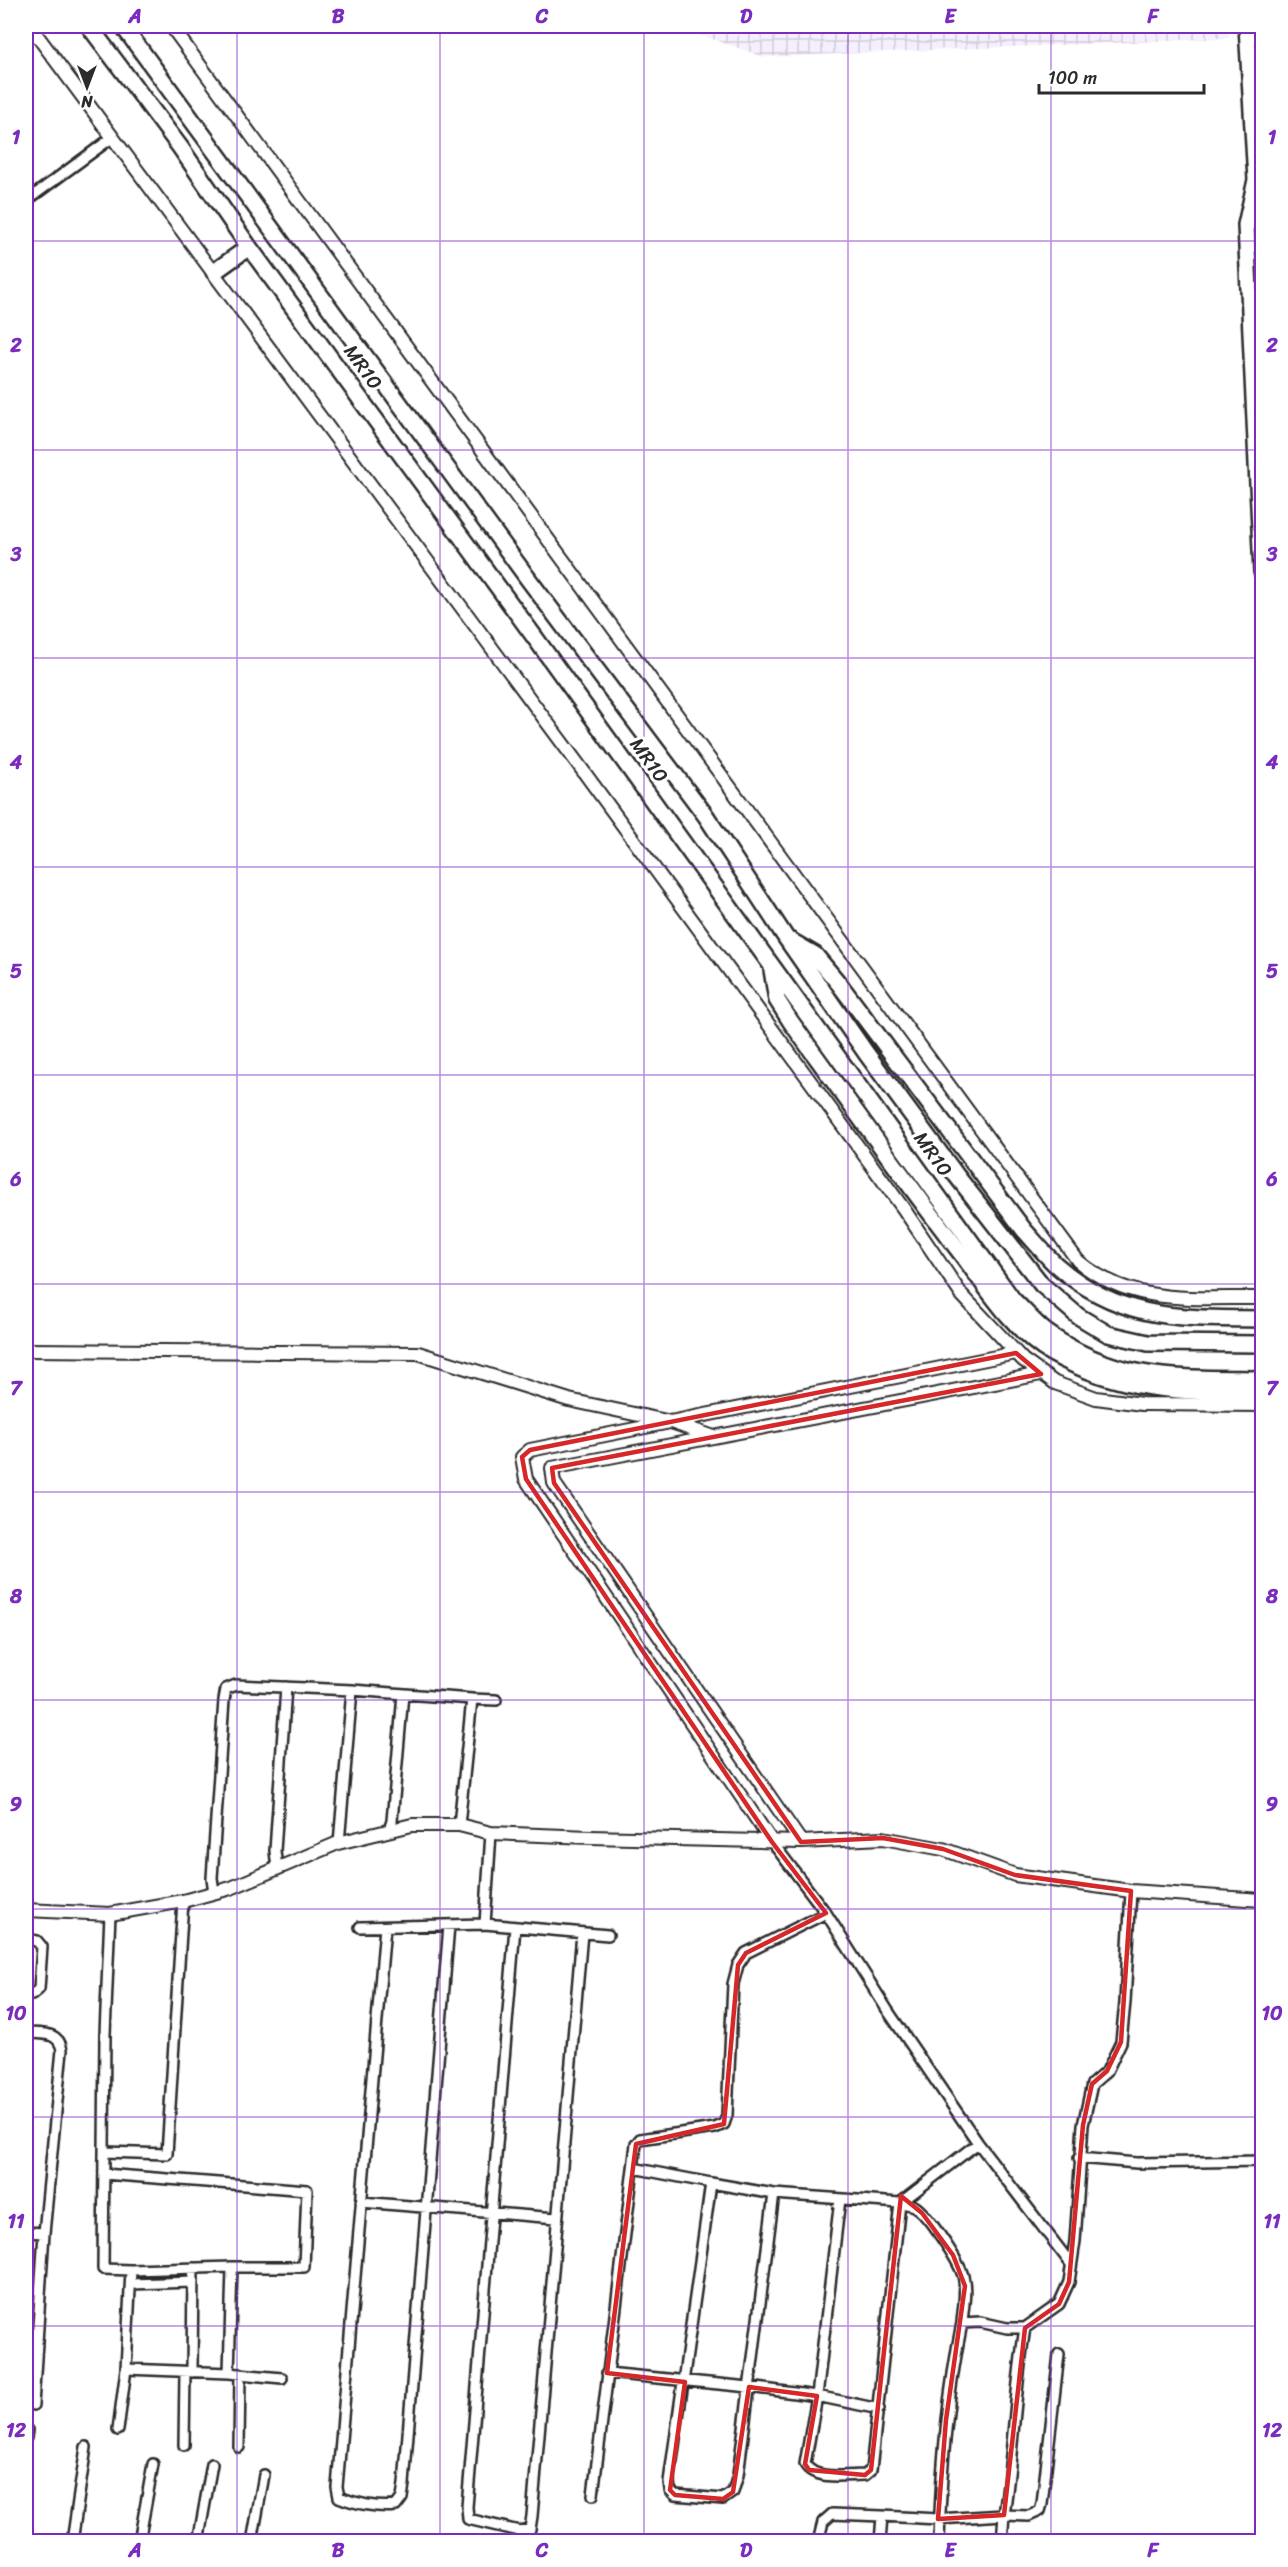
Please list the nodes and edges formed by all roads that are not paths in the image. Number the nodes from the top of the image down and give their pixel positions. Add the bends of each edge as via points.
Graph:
1 (30, 26) edge
2 (89, 26) edge
3 (123, 26) edge
4 (171, 26) edge
5 (1247, 26) edge
6 (113, 137) junction
7 (26, 201) edge
8 (249, 247) junction
9 (214, 272) junction
10 (1263, 572) edge
11 (786, 938) junction
12 (771, 967) junction
13 (1263, 1298) edge
14 (1263, 1319) edge
15 (1263, 1344) edge
16 (26, 1350) edge
17 (1016, 1353) junction
18 (1041, 1374) junction
19 (1263, 1379) edge
20 (1263, 1392) edge
21 (1263, 1405) edge
22 (671, 1422) junction
23 (713, 1437) junction
24 (286, 1687) junction
25 (352, 1690) junction
26 (403, 1694) junction
27 (472, 1699) junction
28 (496, 1700) dead end
29 (459, 1825) junction
30 (389, 1830) junction
31 (491, 1833) junction
32 (772, 1842) junction
33 (801, 1842) junction
34 (339, 1843) junction
35 (277, 1868) junction
36 (1131, 1891) junction
37 (214, 1893) junction
38 (1263, 1900) edge
39 (183, 1901) junction
40 (26, 1910) edge
41 (826, 1913) junction
42 (110, 1914) junction
43 (485, 1924) junction
44 (449, 1925) junction
45 (385, 1927) junction
46 (515, 1927) junction
47 (360, 1928) dead end
48 (582, 1933) junction
49 (608, 1935) dead end
50 (26, 1939) edge
51 (26, 1995) edge
52 (26, 2033) edge
53 (978, 2143) junction
54 (105, 2152) junction
55 (1079, 2158) junction
56 (1263, 2161) edge
57 (633, 2168) junction
58 (105, 2174) junction
59 (711, 2183) junction
60 (774, 2194) junction
61 (840, 2199) junction
62 (361, 2202) junction
63 (900, 2203) junction
64 (424, 2207) junction
65 (492, 2213) junction
66 (556, 2218) junction
67 (26, 2232) edge
68 (44, 2233) junction
69 (1071, 2264) junction
70 (232, 2266) junction
71 (193, 2268) junction
72 (131, 2270) junction
73 (193, 2282) junction
74 (131, 2284) junction
75 (962, 2323) junction
76 (1025, 2328) junction
77 (1059, 2354) dead end
78 (126, 2369) junction
79 (189, 2372) junction
80 (229, 2373) junction
81 (607, 2373) junction
82 (240, 2374) junction
83 (282, 2378) dead end
84 (685, 2382) junction
85 (749, 2387) junction
86 (817, 2396) junction
87 (33, 2405) dead end
88 (879, 2409) junction
89 (118, 2430) dead end
90 (184, 2445) dead end
91 (86, 2447) dead end
92 (239, 2447) dead end
93 (153, 2464) dead end
94 (212, 2464) dead end
95 (264, 2475) dead end
96 (593, 2495) dead end
97 (882, 2516) junction
98 (1004, 2516) junction
99 (938, 2519) junction
100 (72, 2541) edge
101 (139, 2541) edge
102 (198, 2541) edge
103 (252, 2541) edge
104 (818, 2541) edge
105 (880, 2541) edge
106 (939, 2541) edge
107 (1002, 2541) edge

1 - 6 street
2 - 8 main road, MR10
3 - 11 main road, MR10 via 706,816
4 - 13 street via 1078,1261 1112,1284 1150,1295
5 - 10 main road via 1256,180 1246,225
6 - 7 street
6 - 9 street
8 - 9 main road
8 - 12 main road, MR10
9 - 17 street via 828,1105 961,1294
11 - 14 main road via 815,955 840,985 1024,1230 1055,1263 1088,1289 1123,1307 1161,1316
11 - 15 main road, MR10 via 956,1175 1042,1285 1078,1316 1108,1334 1148,1344
12 - 19 main road, MR10 via 1013,1300 1045,1331 1109,1366 1159,1378
12 - 20 main road via 777,1000 791,1022 923,1205 1025,1333 1050,1352 1120,1383 1160,1390
16 - 22 street via 418,1353 569,1400
17 - 18 street
17 - 22 street
18 - 21 street via 1096,1398 1142,1404
18 - 23 street
22 - 23 street
22 - 32 street via 530,1450 522,1457 526,1479
23 - 33 street via 552,1468 554,1483
24 - 25 street
24 - 35 street via 274,1851
24 - 37 street via 236,1684 226,1689
25 - 26 street
25 - 34 street
26 - 27 street
26 - 30 street
27 - 28 street
27 - 29 street
29 - 30 street via 412,1825
29 - 31 street
30 - 34 street
31 - 32 street
31 - 43 street
32 - 33 street
32 - 41 street
33 - 36 street via 883,1838 943,1849 1015,1875
34 - 35 street
35 - 37 street
36 - 38 street
36 - 55 street via 1121,2042 1107,2071 1092,2084
37 - 39 street
39 - 42 street
39 - 54 street via 167,2154
40 - 42 street
41 - 53 street
41 - 57 street via 746,1953 738,1965 733,1984 724,2124 639,2139
42 - 54 street
43 - 44 street
43 - 46 street
44 - 45 street
44 - 64 street
45 - 47 street
45 - 62 street
46 - 48 street
46 - 65 street
48 - 49 street
48 - 66 street
50 - 51 street via 37,1941 42,1947 39,1989
52 - 68 street via 55,2035 62,2050
53 - 63 street
53 - 69 street
54 - 58 street
55 - 56 street via 1137,2163
55 - 69 street
57 - 59 street
57 - 81 street
58 - 70 street via 307,2190 304,2266
58 - 72 street via 103,2269
59 - 60 street
59 - 84 street
60 - 61 street
60 - 85 street
61 - 63 street
61 - 86 street
62 - 64 street
62 - 64 street via 337,2487 339,2497 350,2502 386,2507 396,2506 404,2484
63 - 75 street via 912,2205 922,2213 953,2255 965,2286
63 - 88 street
64 - 65 street
65 - 66 street
65 - 66 street via 468,2519 519,2530 530,2529 532,2516
67 - 68 street
68 - 87 street
69 - 76 street via 1069,2282 1059,2304
70 - 71 street
70 - 80 street
71 - 72 street
71 - 73 street
72 - 74 street
73 - 74 street
73 - 79 street
74 - 78 street
75 - 76 street
75 - 99 street via 946,2420
76 - 98 street
77 - 98 street via 1040,2511 1029,2516
78 - 79 street
78 - 89 street
79 - 80 street
79 - 90 street
80 - 82 street
81 - 84 street
81 - 96 street
82 - 83 street
82 - 92 street
84 - 85 street
84 - 85 street via 669,2482 675,2495 696,2498 723,2499 733,2492
85 - 86 street
86 - 88 street
86 - 88 street via 806,2464 817,2474 865,2475 871,2470
91 - 100 street
93 - 101 street
94 - 102 street
95 - 103 street
97 - 99 street
97 - 104 street via 832,2514 823,2522
97 - 105 street
98 - 99 street
98 - 107 street
99 - 106 street

